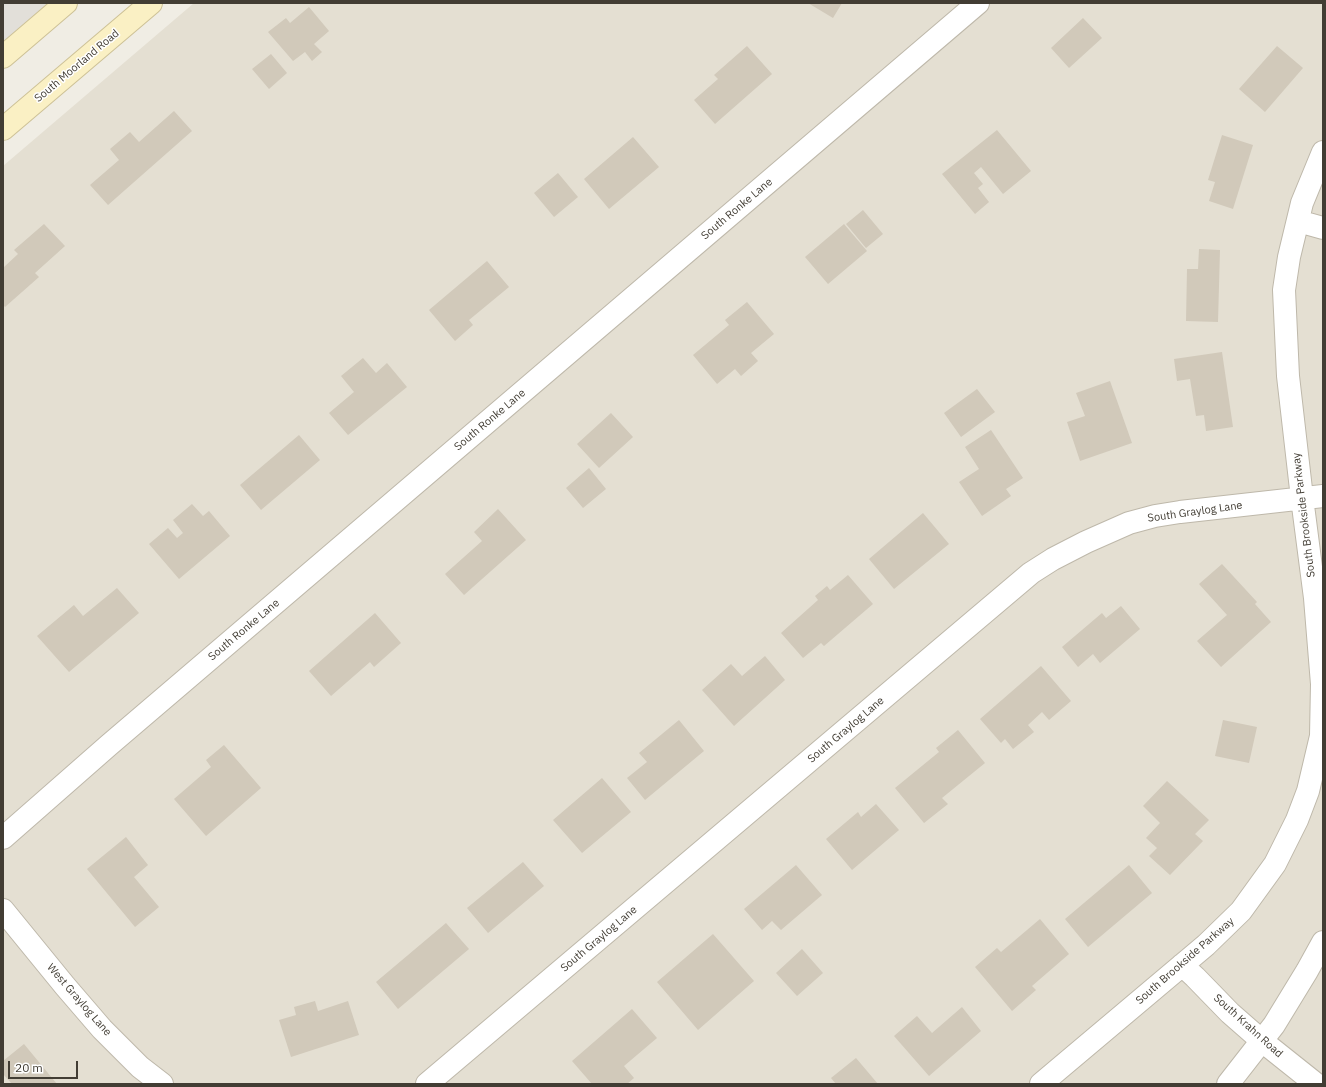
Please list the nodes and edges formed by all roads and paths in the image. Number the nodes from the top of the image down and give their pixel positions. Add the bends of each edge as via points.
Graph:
1 (66, 3) edge
2 (151, 3) edge
3 (978, 3) edge
4 (3, 57) edge
5 (3, 129) edge
6 (1323, 152) edge
7 (1298, 221) junction
8 (1323, 228) edge
9 (1323, 496) edge
10 (1302, 498) junction
11 (3, 838) edge
12 (3, 910) edge
13 (1323, 942) edge
14 (1182, 965) junction
15 (1262, 1041) junction
16 (162, 1084) edge
17 (427, 1084) edge
18 (1041, 1084) edge
19 (1228, 1084) edge
20 (1316, 1084) edge

1 - 4 main road
2 - 5 main road, South Moorland Road
3 - 11 street, South Ronke Lane
6 - 7 street, South Brookside Parkway via 1302,203
7 - 8 street
7 - 10 street, South Brookside Parkway via 1284,290 1288,376
9 - 10 street, South Graylog Lane
10 - 14 street, South Brookside Parkway via 1315,598 1322,684 1321,736 1308,791 1275,864 1254,894 1241,911
10 - 17 street, South Graylog Lane via 1154,516 1086,542 1031,573
12 - 16 street, West Graylog Lane via 102,1029 140,1067
13 - 15 street via 1274,1026
14 - 15 street, South Krahn Road
14 - 18 street, South Brookside Parkway
15 - 19 street
15 - 20 street, South Krahn Road

